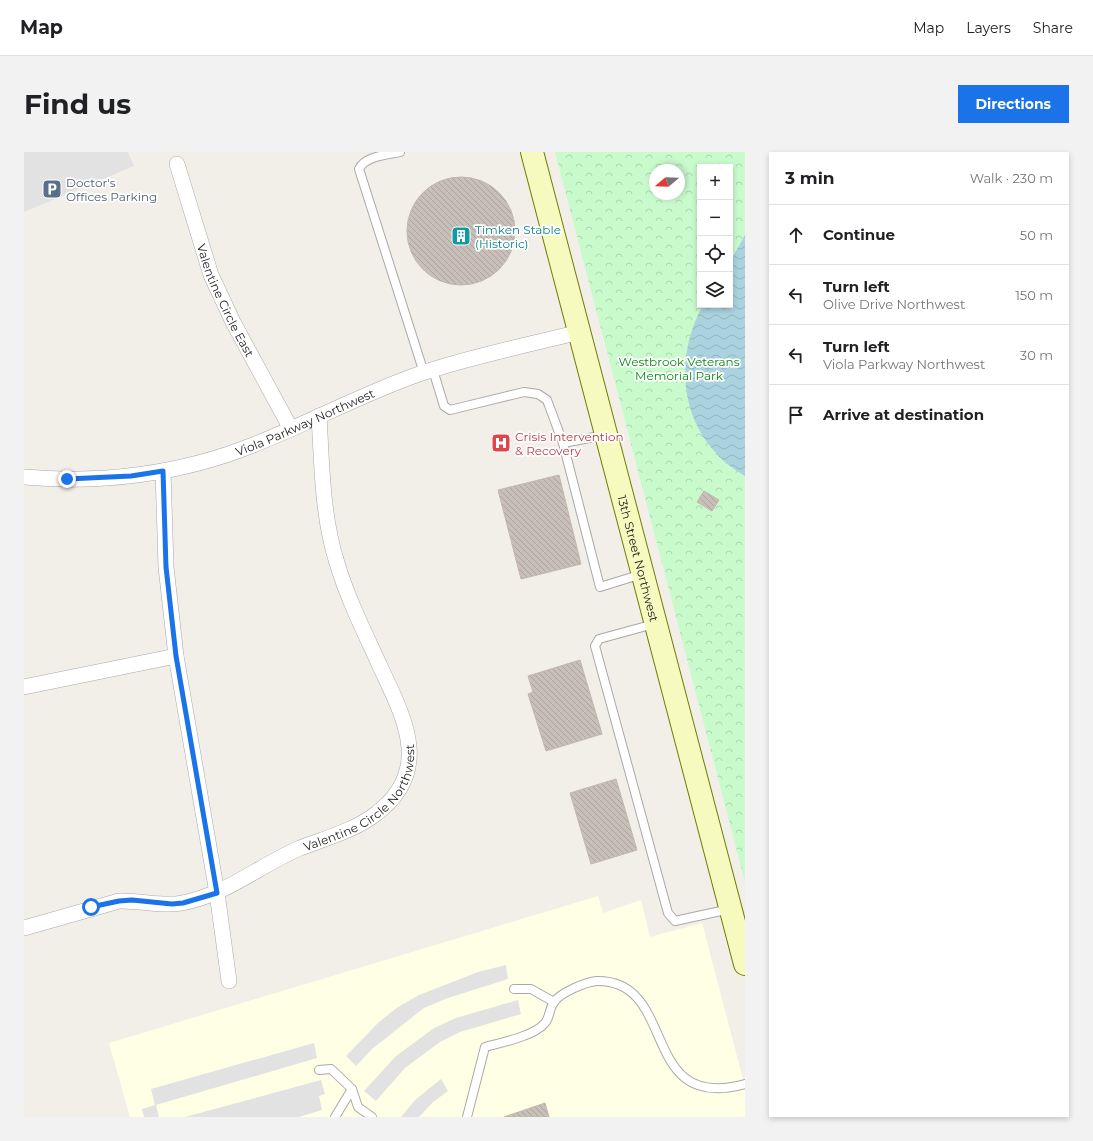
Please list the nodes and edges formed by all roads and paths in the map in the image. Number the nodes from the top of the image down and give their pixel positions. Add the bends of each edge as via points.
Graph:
1 (400, 152) edge
2 (532, 152) edge
3 (177, 164) dead end
4 (580, 332) junction
5 (429, 372) junction
6 (319, 416) junction
7 (291, 429) junction
8 (607, 434) junction
9 (563, 443) junction
10 (163, 471) junction
11 (24, 477) edge
12 (643, 574) junction
13 (656, 624) junction
14 (176, 656) junction
15 (24, 686) edge
16 (217, 893) junction
17 (730, 909) junction
18 (24, 928) edge
19 (745, 964) edge
20 (229, 981) dead end
21 (514, 989) dead end
22 (554, 1002) junction
23 (319, 1070) dead end
24 (745, 1084) edge
25 (352, 1089) junction
26 (335, 1117) edge
27 (372, 1117) edge
28 (468, 1117) edge

1 - 5 lane via 369,160 362,163 359,169
2 - 4 main road, 13th Street Northwest
3 - 7 street, Valentine Circle East via 211,275 233,322
4 - 5 street, Viola Parkway Northwest
4 - 8 main road, 13th Street Northwest
5 - 6 street, Viola Parkway Northwest
5 - 9 lane via 444,406 450,410 524,392 538,394 547,400
6 - 7 street, Viola Parkway Northwest
6 - 16 street, Valentine Circle Northwest via 325,510 337,564 404,719 408,736 409,764 398,791 377,814 289,853
7 - 10 street, Viola Parkway Northwest via 212,460
8 - 9 lane
8 - 12 main road, 13th Street Northwest
9 - 12 lane via 600,587
10 - 11 street, Viola Parkway Northwest via 100,478
10 - 14 street via 166,567
12 - 13 main road, 13th Street Northwest
13 - 17 main road, 13th Street Northwest
13 - 17 lane via 599,639 595,646 668,913 675,920
14 - 15 street
14 - 16 street
16 - 18 street, Valentine Circle Northwest via 172,904 119,901
16 - 20 street
17 - 19 main road, 13th Street Northwest
21 - 22 lane via 531,989
22 - 24 lane via 575,987 595,981 613,982 642,1002 666,1054 679,1073 695,1085 714,1090
22 - 28 lane via 545,1024 526,1036 485,1047
23 - 25 lane via 331,1069
25 - 26 lane
25 - 27 lane via 358,1108

